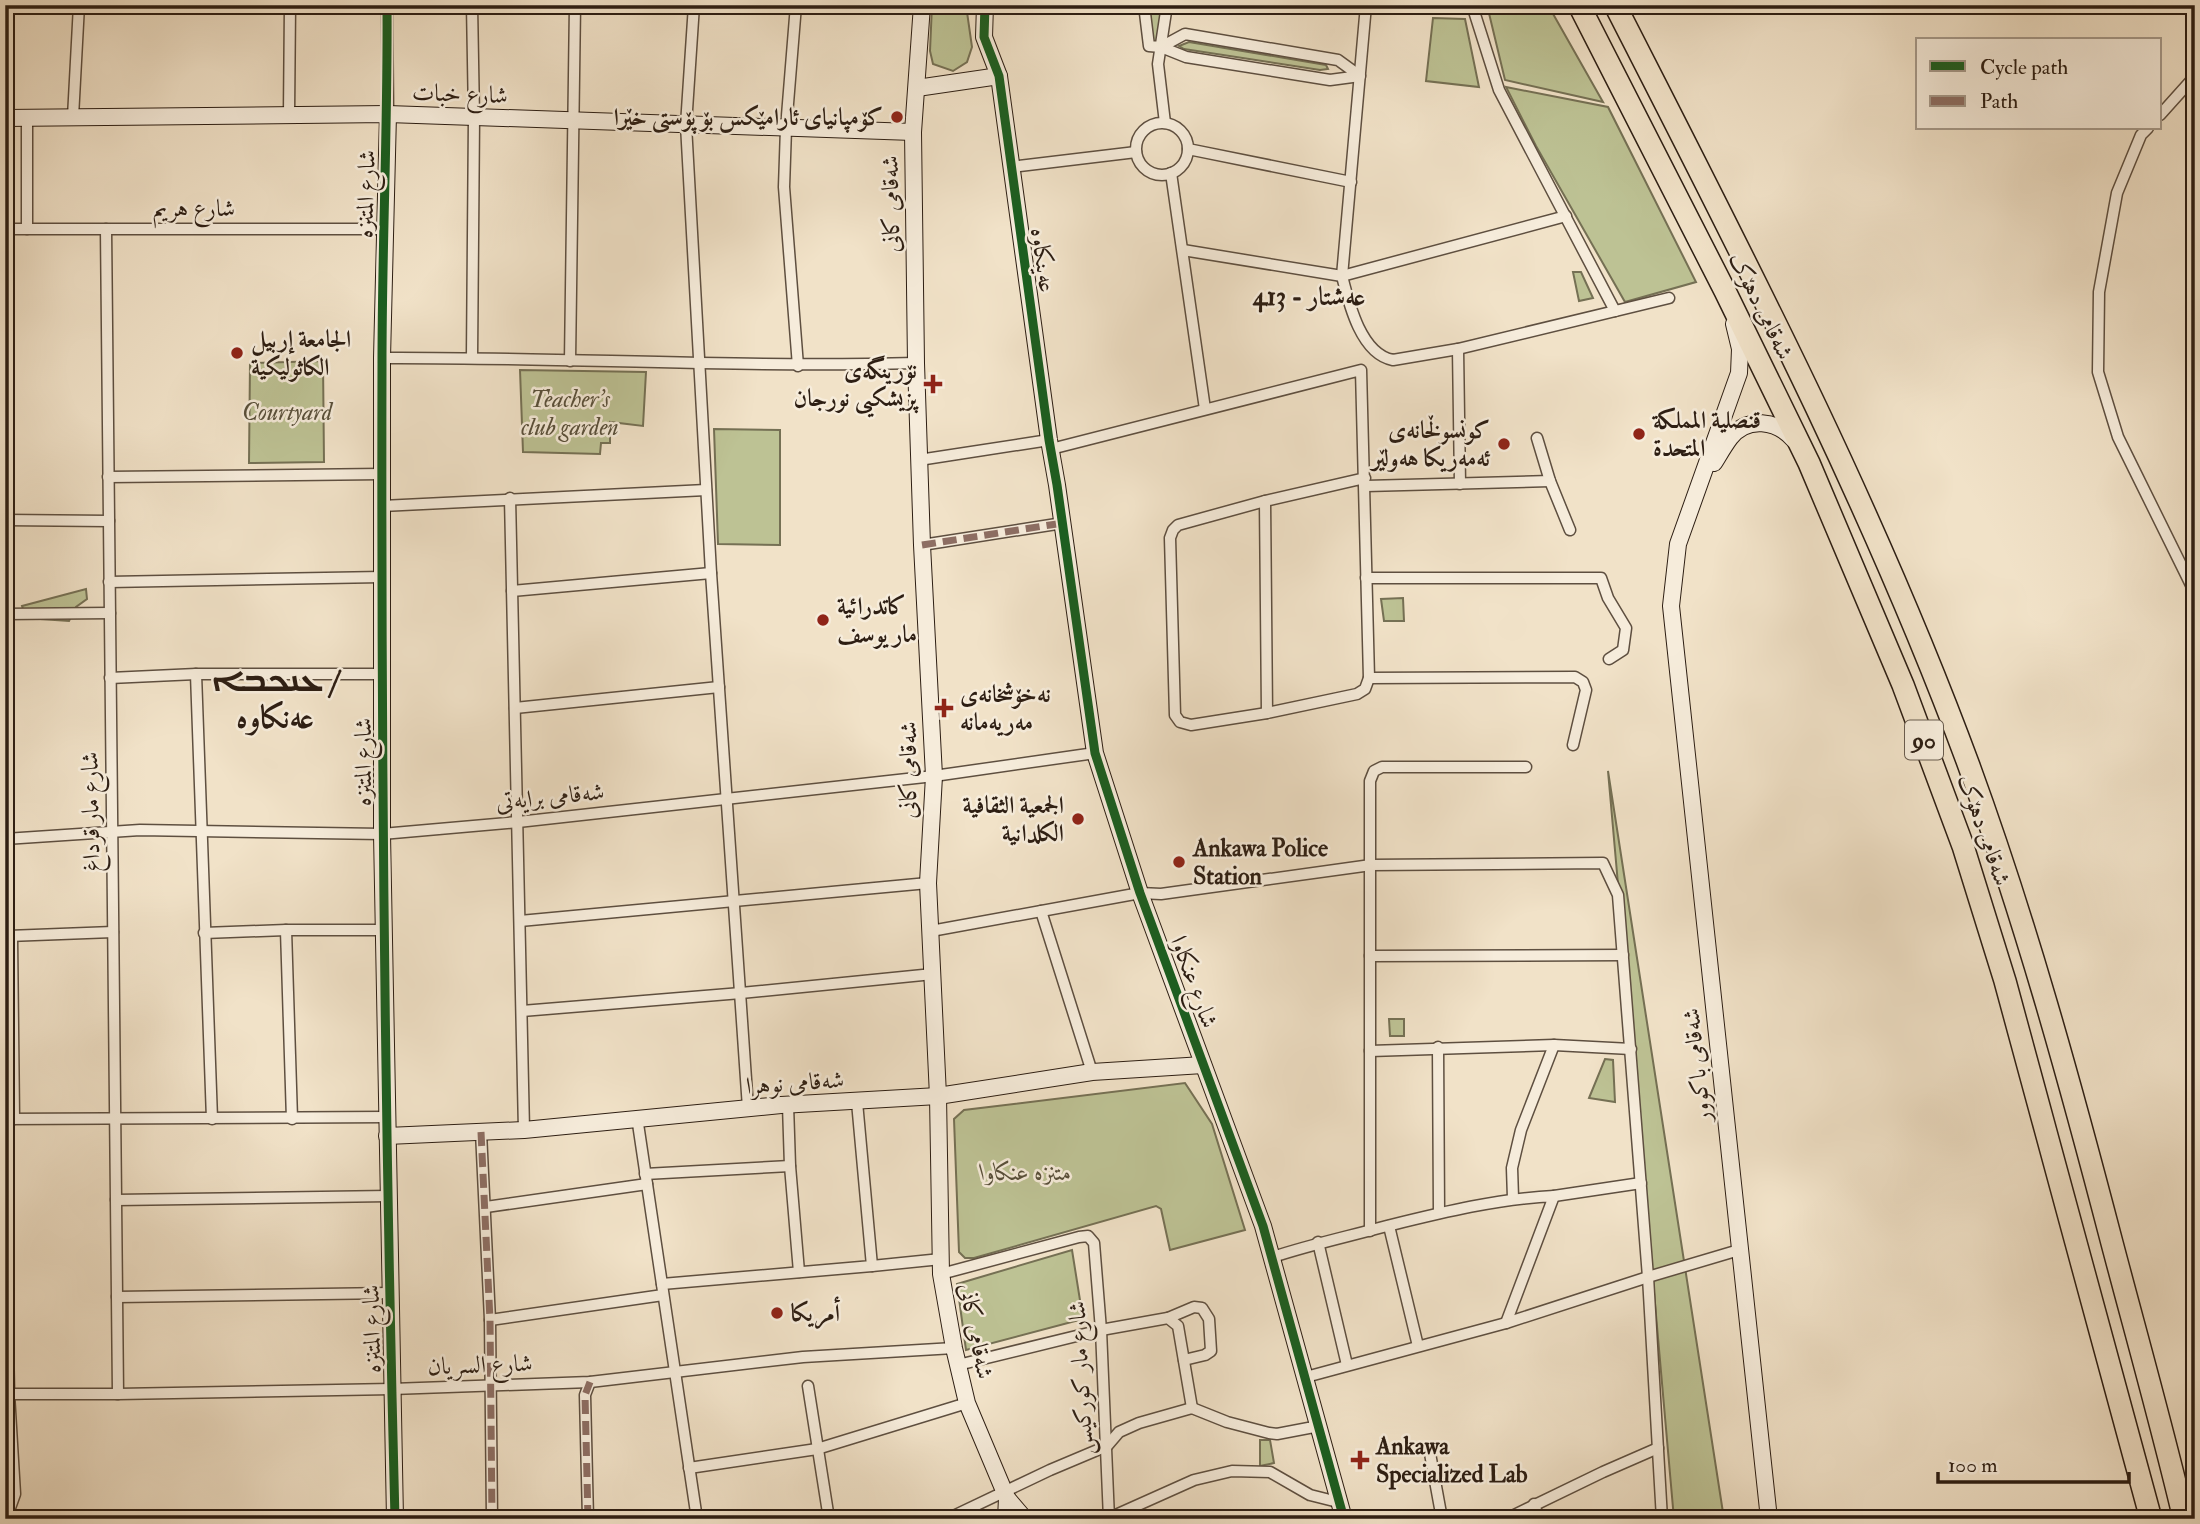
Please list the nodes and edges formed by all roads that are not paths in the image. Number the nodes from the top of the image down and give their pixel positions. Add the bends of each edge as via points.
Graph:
1 (79, 5) edge
2 (290, 5) edge
3 (387, 5) edge
4 (472, 5) edge
5 (575, 5) edge
6 (694, 5) edge
7 (796, 5) edge
8 (922, 5) edge
9 (985, 5) edge
10 (1144, 5) edge
11 (1167, 5) edge
12 (1366, 5) edge
13 (1472, 5) edge
14 (1579, 5) edge
15 (1615, 5) edge
16 (1161, 47) junction
17 (999, 76) junction
18 (1360, 76) junction
19 (2195, 76) edge
20 (916, 88) junction
21 (2162, 113) edge
22 (289, 114) junction
23 (388, 114) junction
24 (73, 117) junction
25 (474, 117) junction
26 (5, 118) edge
27 (27, 118) junction
28 (573, 121) junction
29 (1165, 123) junction
30 (686, 125) junction
31 (786, 128) junction
32 (2146, 130) edge
33 (913, 132) junction
34 (1188, 149) junction
35 (1136, 152) junction
36 (1011, 167) junction
37 (1171, 173) junction
38 (1351, 182) junction
39 (1566, 216) junction
40 (5, 229) edge
41 (27, 229) junction
42 (106, 229) junction
43 (383, 229) junction
44 (1183, 250) junction
45 (1342, 276) junction
46 (1725, 291) junction
47 (1668, 298) dead end
48 (1615, 310) junction
49 (1458, 349) junction
50 (472, 357) junction
51 (382, 358) junction
52 (570, 361) junction
53 (916, 363) junction
54 (699, 365) junction
55 (799, 366) junction
56 (1205, 409) junction
57 (5, 431) edge
58 (1537, 438) dead end
59 (1050, 444) junction
60 (919, 460) junction
61 (1809, 463) junction
62 (382, 474) junction
63 (108, 477) junction
64 (1550, 481) junction
65 (1366, 482) junction
66 (1460, 484) junction
67 (706, 490) junction
68 (1696, 491) junction
69 (510, 498) junction
70 (1265, 501) junction
71 (382, 506) junction
72 (6, 520) edge
73 (109, 521) junction
74 (1063, 523) junction
75 (1570, 530) dead end
76 (922, 545) junction
77 (711, 573) junction
78 (382, 578) junction
79 (1366, 578) junction
80 (110, 582) junction
81 (512, 591) junction
82 (2195, 593) edge
83 (110, 613) junction
84 (5, 614) edge
85 (1609, 659) dead end
86 (195, 674) junction
87 (382, 674) junction
88 (110, 678) junction
89 (1369, 678) junction
90 (719, 687) junction
91 (515, 708) junction
92 (1267, 713) junction
93 (1573, 745) dead end
94 (1095, 753) junction
95 (1526, 767) dead end
96 (934, 776) junction
97 (727, 799) junction
98 (517, 822) junction
99 (201, 831) junction
100 (112, 832) junction
101 (382, 834) junction
102 (5, 839) edge
103 (1370, 865) junction
104 (928, 883) junction
105 (1140, 893) junction
106 (734, 901) junction
107 (1041, 911) junction
108 (520, 921) junction
109 (286, 930) junction
110 (384, 930) junction
111 (931, 930) junction
112 (113, 932) junction
113 (204, 933) junction
114 (8, 936) edge
115 (1623, 955) junction
116 (1370, 956) junction
117 (933, 974) junction
118 (741, 993) junction
119 (522, 1011) junction
120 (9, 1027) edge
121 (1554, 1045) junction
122 (1438, 1048) junction
123 (1631, 1049) junction
124 (1370, 1051) junction
125 (1203, 1065) junction
126 (1092, 1072) junction
127 (938, 1096) junction
128 (857, 1102) junction
129 (788, 1105) junction
130 (748, 1108) junction
131 (387, 1117) junction
132 (637, 1117) junction
133 (9, 1119) edge
134 (212, 1119) junction
135 (292, 1119) junction
136 (115, 1120) junction
137 (524, 1130) junction
138 (481, 1132) junction
139 (387, 1136) junction
140 (2087, 1146) junction
141 (2053, 1150) junction
142 (790, 1166) junction
143 (646, 1179) junction
144 (1641, 1183) junction
145 (1554, 1195) junction
146 (388, 1196) junction
147 (1513, 1198) junction
148 (116, 1200) junction
149 (5, 1203) edge
150 (486, 1207) junction
151 (1439, 1213) junction
152 (1389, 1226) junction
153 (1370, 1231) junction
154 (1318, 1242) junction
155 (1739, 1250) junction
156 (1273, 1257) junction
157 (872, 1266) junction
158 (941, 1267) junction
159 (799, 1272) junction
160 (1648, 1277) junction
161 (663, 1290) junction
162 (390, 1293) junction
163 (117, 1297) junction
164 (1168, 1318) junction
165 (490, 1320) junction
166 (1506, 1323) junction
167 (1101, 1330) junction
168 (1418, 1346) junction
169 (954, 1348) junction
170 (1184, 1360) junction
171 (958, 1365) junction
172 (1347, 1365) junction
173 (675, 1373) junction
174 (1306, 1377) junction
175 (590, 1382) junction
176 (491, 1385) junction
177 (808, 1386) dead end
178 (392, 1389) junction
179 (7, 1394) edge
180 (118, 1394) junction
181 (967, 1403) junction
182 (1192, 1408) junction
183 (1319, 1426) junction
184 (1107, 1446) junction
185 (817, 1448) junction
186 (1429, 1448) dead end
187 (1658, 1448) junction
188 (689, 1468) junction
189 (10, 1494) edge
190 (1006, 1494) junction
191 (1338, 1502) junction
192 (1534, 1504) junction
193 (1659, 1516) edge
194 (1109, 1518) edge
195 (6, 1519) edge
196 (146, 1519) edge
197 (236, 1519) edge
198 (395, 1519) edge
199 (492, 1519) edge
200 (588, 1519) edge
201 (696, 1519) edge
202 (829, 1519) edge
203 (947, 1519) edge
204 (1006, 1519) edge
205 (1025, 1519) edge
206 (1343, 1519) edge
207 (1442, 1519) edge
208 (1506, 1519) edge
209 (1539, 1519) edge
210 (1769, 1519) edge
211 (2151, 1519) edge
212 (2184, 1519) edge

1 - 24 street
2 - 22 street
3 - 23 street, شارع المتنزه
4 - 25 street
5 - 28 street
6 - 30 street
7 - 31 street
8 - 20 street, شەقامی کانی
9 - 17 street via 984,37
10 - 16 street via 1149,46
11 - 16 street
12 - 18 street
13 - 39 street via 1499,90
14 - 46 highway, شەقامی دهۆک / 90
15 - 140 highway, شەقامی دهۆک / 90 via 1805,385 1918,638 1969,766 2029,941
16 - 18 street via 1186,57 1330,80
16 - 18 street via 1185,34 1338,60
16 - 29 street via 1158,64
17 - 20 street
17 - 36 street, عەینکاوە
18 - 38 street
19 - 21 street
20 - 33 street, شەقامی کانی
22 - 23 street, شارع خبات
22 - 24 street, شارع خبات
23 - 25 street, شارع خبات
23 - 43 street, شارع المتنزه
24 - 27 street, شارع خبات
25 - 28 street, شارع خبات
25 - 50 street
26 - 27 street, شارع خبات
27 - 41 street
28 - 30 street, شارع خبات
28 - 52 street
29 - 34 street via 1179,129
29 - 35 street via 1143,130
30 - 31 street, شارع خبات
30 - 54 street
31 - 33 street, شارع خبات
31 - 55 street via 784,187
32 - 82 street via 2117,192 2099,292 2098,372 2118,437
33 - 53 street, شەقامی کانی
34 - 37 street via 1183,164
34 - 38 street
35 - 36 street
35 - 37 street via 1148,171
36 - 59 street, عەینکاوە
37 - 44 street
38 - 45 street
39 - 45 street
39 - 48 street
40 - 41 street, شارع هريم
41 - 42 street, شارع هريم
42 - 43 street, شارع هريم
42 - 63 street, شارع مار قرداغ
43 - 51 street, شارع المتنزه
44 - 45 street
44 - 56 street
45 - 49 street via 1350,309 1374,351 1383,358
46 - 61 highway, شەقامی دهۆک / 90
46 - 68 street via 1739,343 1740,367
47 - 48 street
48 - 49 street
49 - 66 street
50 - 51 street
50 - 52 street
51 - 62 street, شارع المتنزه
52 - 54 street
53 - 55 street
53 - 60 street, شەقامی کانی
54 - 55 street
54 - 67 street
56 - 59 street
56 - 65 street via 1361,370
57 - 72 street
58 - 64 street
59 - 60 street
59 - 74 street, شارع عنكاوا
60 - 76 street, شەقامی کانی
61 - 68 street via 1783,429 1750,424 1729,438
61 - 141 highway, شەقامی دهۆک / 90 via 1903,685 1964,846
62 - 63 street
62 - 71 street, شارع المتنزه
63 - 73 street, شارع مار قرداغ
64 - 66 street
64 - 75 street
65 - 66 street
65 - 70 street
65 - 79 street
67 - 69 street
67 - 77 street
68 - 155 street, شەقامی باکوور via 1678,544 1671,606
69 - 71 street
69 - 81 street
70 - 92 street
70 - 92 street via 1178,525 1170,538 1175,715 1191,725
71 - 78 street, شارع المتنزه
72 - 73 street
73 - 80 street, شارع مار قرداغ
74 - 76 street
74 - 94 street, شارع عنكاوا
76 - 96 street, شەقامی کانی
77 - 81 street
77 - 90 street
78 - 80 street
78 - 87 street, شارع المتنزه
79 - 85 street via 1601,578 1626,628 1623,650
79 - 89 street
80 - 83 street, شارع مار قرداغ
81 - 91 street
83 - 84 street
83 - 88 street, شارع مار قرداغ
86 - 87 street
86 - 88 street
86 - 99 street
87 - 101 street, شارع المتنزه
88 - 100 street, شارع مار قرداغ
89 - 92 street via 1357,694
89 - 93 street via 1576,677 1586,690
90 - 91 street
90 - 97 street
91 - 98 street
94 - 96 street, شەقامی برایەتی
94 - 105 street, شارع عنكاوا
95 - 103 street via 1382,767 1374,771 1370,780
96 - 97 street, شەقامی برایەتی
96 - 104 street, شەقامی کانی
97 - 98 street, شەقامی برایەتی
97 - 106 street
98 - 101 street, شەقامی برایەتی
98 - 108 street
99 - 100 street, شەقامی برایەتی
99 - 101 street, شەقامی برایەتی
99 - 113 street
100 - 102 street, شەقامی برایەتی
100 - 112 street, شارع مار قرداغ
101 - 110 street, شارع المتنزه
103 - 105 street via 1161,894
103 - 115 street via 1603,863 1618,895
103 - 116 street
104 - 106 street
104 - 111 street, شەقامی کانی
105 - 107 street
105 - 125 street, شارع عنكاوا
106 - 108 street
106 - 118 street
107 - 111 street
107 - 126 street
108 - 119 street
109 - 110 street
109 - 113 street
109 - 135 street
110 - 131 street, شارع المتنزه
111 - 117 street, شەقامی کانی
112 - 114 street
112 - 136 street, شارع مار قرداغ
113 - 134 street
114 - 120 street
115 - 116 street
115 - 123 street
116 - 124 street
117 - 118 street
117 - 127 street, شەقامی کانی
118 - 119 street
118 - 130 street
119 - 137 street
120 - 133 street
121 - 122 street
121 - 123 street
121 - 147 street via 1521,1130 1512,1168
122 - 124 street
122 - 151 street
123 - 144 street
124 - 153 street
125 - 126 street, شەقامی نوهرا
125 - 156 street, شارع عنكاوا
126 - 127 street, شەقامی نوهرا
127 - 128 street, شەقامی نوهرا
127 - 158 street, شەقامی کانی
128 - 129 street, شەقامی نوهرا
128 - 157 street
129 - 130 street, شەقامی نوهرا
129 - 142 street
130 - 132 street, شەقامی نوهرا
131 - 135 street
131 - 139 street, شارع المتنزه
132 - 137 street, شەقامی نوهرا
132 - 143 street
133 - 136 street
134 - 135 street
134 - 136 street
136 - 148 street, شارع مار قرداغ
137 - 138 street, شەقامی نوهرا
138 - 139 street, شەقامی نوهرا
138 - 150 street
139 - 146 street, شارع المتنزه
140 - 141 highway
140 - 212 highway, شەقامی دهۆک / 90
141 - 211 highway, شەقامی دهۆک / 90
142 - 143 street
142 - 159 street
143 - 150 street
143 - 161 street
144 - 145 street
144 - 160 street
145 - 147 street
145 - 166 street
146 - 148 street
146 - 162 street, شارع المتنزه
147 - 151 street
148 - 163 street, شارع مار قرداغ
149 - 179 street
150 - 165 street
151 - 152 street
152 - 153 street
152 - 168 street
153 - 154 street
154 - 156 street
154 - 172 street
155 - 160 street
155 - 210 street, شەقامی باکوور
156 - 174 street, شارع عنكاوا
157 - 158 street
157 - 159 street
158 - 167 street, شارع مار كوركيس via 1088,1236 1094,1243
158 - 169 street, شەقامی کانی
159 - 161 street
160 - 166 street
160 - 187 street
161 - 165 street
161 - 173 street
162 - 163 street
162 - 178 street, شارع المتنزه
163 - 180 street, شارع مار قرداغ
164 - 167 street
164 - 170 street via 1178,1326
164 - 170 street via 1194,1307 1202,1308 1209,1319 1211,1351
165 - 176 street
166 - 168 street
167 - 171 street
167 - 184 street, شارع مار كوركيس
168 - 172 street
169 - 171 street, شەقامی کانی
169 - 173 street, شارع السريان via 803,1357
170 - 182 street
171 - 181 street, شەقامی کانی
172 - 174 street
173 - 175 street, شارع السريان
173 - 188 street
174 - 183 street, شارع عنكاوا
175 - 176 street, شارع السريان
175 - 200 street via 585,1395
176 - 178 street, شارع السريان
176 - 199 street
177 - 185 street
178 - 180 street, شارع السريان
178 - 198 street, شارع المتنزه
179 - 180 street, شارع السريان
179 - 189 street
181 - 185 street
181 - 190 street, شەقامی کانی
182 - 183 street via 1269,1433
182 - 184 street via 1139,1423 1119,1432
183 - 191 street, شارع عنكاوا
184 - 190 street
184 - 194 street, شارع مار كوركيس
185 - 188 street
185 - 202 street
186 - 207 street
187 - 192 street
187 - 193 street
188 - 201 street
189 - 195 street
190 - 203 street
190 - 204 street
190 - 205 street, شەقامی کانی
191 - 194 street via 1310,1495 1270,1472 1232,1471 1194,1480
191 - 206 street, شارع عنكاوا
192 - 208 street
192 - 209 street
196 - 197 street

